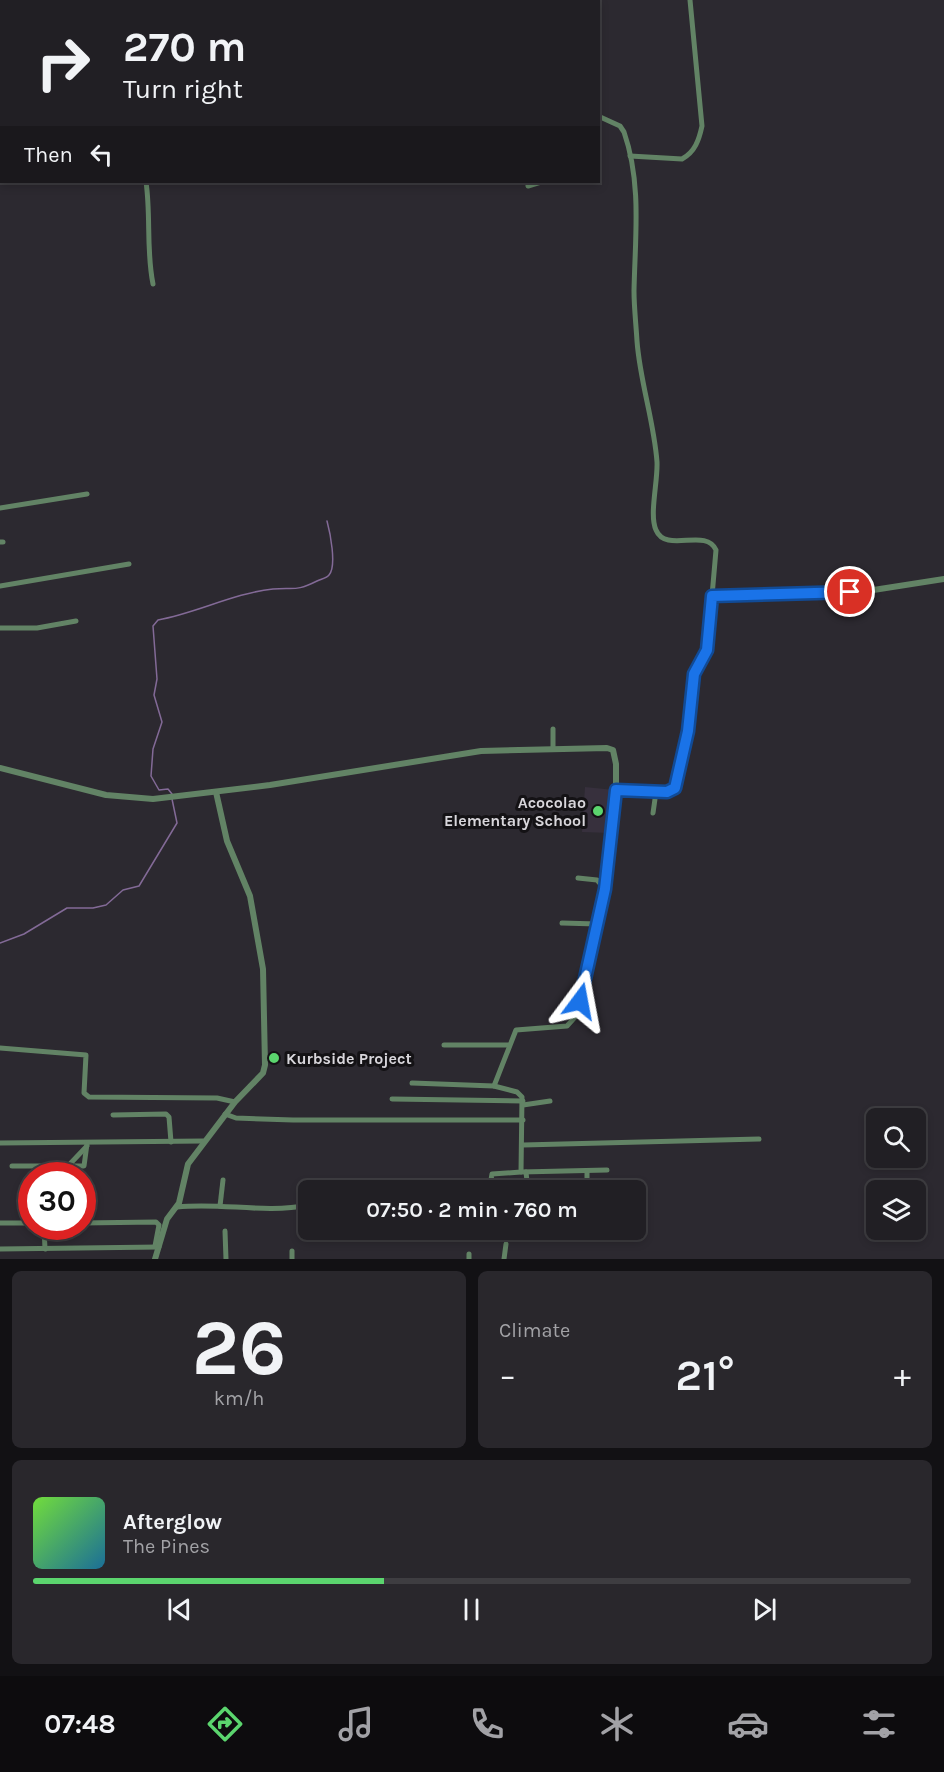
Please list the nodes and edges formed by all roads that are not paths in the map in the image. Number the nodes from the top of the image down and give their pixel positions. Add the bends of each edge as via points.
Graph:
1 (690, 0) edge
2 (600, 117) edge
3 (630, 156) junction
4 (146, 183) edge
5 (538, 183) edge
6 (528, 186) dead end
7 (153, 284) dead end
8 (87, 494) dead end
9 (0, 508) edge
10 (129, 564) dead end
11 (944, 579) edge
12 (0, 586) edge
13 (712, 596) junction
14 (76, 621) dead end
15 (0, 628) edge
16 (553, 729) dead end
17 (553, 748) junction
18 (0, 768) edge
19 (616, 790) junction
20 (216, 792) junction
21 (656, 792) junction
22 (653, 813) dead end
23 (578, 878) dead end
24 (605, 889) junction
25 (562, 923) dead end
26 (597, 924) junction
27 (444, 1045) dead end
28 (508, 1045) junction
29 (0, 1048) edge
30 (412, 1083) dead end
31 (494, 1086) junction
32 (392, 1099) dead end
33 (550, 1101) dead end
34 (235, 1102) junction
35 (523, 1103) junction
36 (225, 1114) junction
37 (113, 1115) dead end
38 (523, 1120) junction
39 (759, 1139) dead end
40 (203, 1141) junction
41 (171, 1142) junction
42 (0, 1143) edge
43 (87, 1145) junction
44 (523, 1145) junction
45 (72, 1162) edge
46 (86, 1162) edge
47 (12, 1166) dead end
48 (18, 1166) edge
49 (608, 1170) dead end
50 (524, 1172) junction
51 (587, 1172) junction
52 (223, 1180) dead end
53 (491, 1180) edge
54 (526, 1180) edge
55 (587, 1180) edge
56 (220, 1206) junction
57 (298, 1206) edge
58 (177, 1207) junction
59 (0, 1223) edge
60 (18, 1223) edge
61 (96, 1223) edge
62 (225, 1231) dead end
63 (45, 1240) edge
64 (506, 1244) dead end
65 (157, 1247) junction
66 (0, 1249) edge
67 (45, 1249) junction
68 (292, 1251) dead end
69 (155, 1259) edge
70 (226, 1259) edge
71 (292, 1259) edge
72 (504, 1259) edge

1 - 3 street via 700,137 696,147 682,159
2 - 3 street via 620,126
3 - 13 street via 638,208 634,294 638,349 657,465 654,522 657,532 666,539 713,544 716,550
4 - 7 street via 148,258
5 - 6 street
8 - 9 street
10 - 12 street
11 - 13 street via 867,591
13 - 21 street via 707,650 694,674 689,726 675,786 671,791
14 - 15 street via 38,628
16 - 17 street
17 - 19 street via 613,750
17 - 20 street via 460,754
18 - 20 street via 134,799
19 - 21 street
19 - 24 street
20 - 34 street via 227,841 249,890 264,976 265,1069
21 - 22 street
23 - 24 street via 597,880
24 - 26 street
25 - 26 street
26 - 28 street via 574,1021 564,1026 518,1029
27 - 28 street
28 - 31 street
29 - 34 street via 86,1055 84,1093 89,1097 198,1097
30 - 31 street
31 - 35 street via 517,1092
32 - 35 street
33 - 35 street
34 - 36 street
35 - 38 street
36 - 38 street via 236,1118 294,1120
36 - 40 street
37 - 41 street via 166,1114
38 - 44 street
39 - 44 street
40 - 41 street
40 - 58 street via 186,1170
41 - 43 street
42 - 43 street
43 - 45 street
43 - 46 street
44 - 50 street
47 - 48 street
49 - 51 street
50 - 51 street
50 - 53 street via 492,1174
50 - 54 street
51 - 55 street
52 - 56 street
56 - 57 street via 267,1210
56 - 58 street
58 - 65 street via 168,1214
59 - 60 street
61 - 65 street via 156,1222
62 - 70 street
63 - 67 street
64 - 72 street
65 - 67 street
65 - 69 street
66 - 67 street
68 - 71 street

